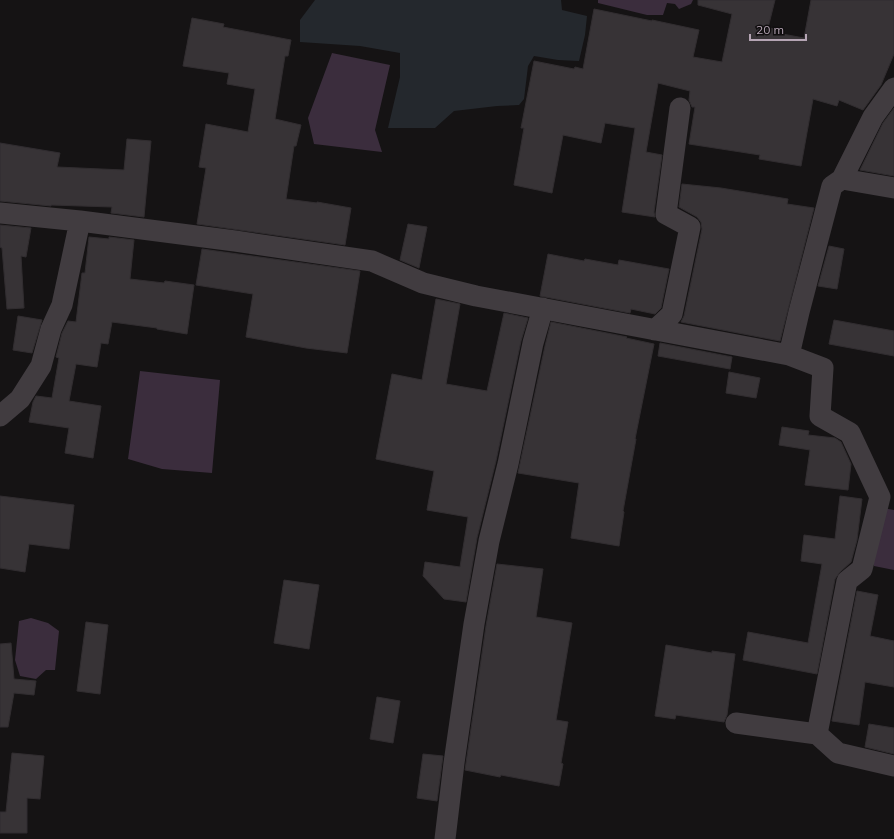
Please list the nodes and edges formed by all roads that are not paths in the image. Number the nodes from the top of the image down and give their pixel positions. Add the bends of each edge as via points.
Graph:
1 (892, 95) edge
2 (680, 108) dead end
3 (842, 179) junction
4 (894, 188) edge
5 (0, 213) edge
6 (80, 221) junction
7 (543, 308) junction
8 (655, 330) junction
9 (789, 355) junction
10 (0, 416) edge
11 (887, 498) edge
12 (736, 723) dead end
13 (817, 734) junction
14 (894, 766) edge
15 (445, 839) edge

1 - 3 street via 873,117
2 - 8 street via 666,214 690,227 672,314
3 - 4 street
3 - 9 street via 832,186
5 - 6 street
6 - 7 street via 372,261 423,283
6 - 10 street via 62,305 51,329 41,366 20,399
7 - 8 street
7 - 15 street via 489,541 474,624
8 - 9 street
9 - 11 street via 823,368 820,416 850,433
11 - 13 street via 862,569 847,581
12 - 13 street
13 - 14 street via 838,753

